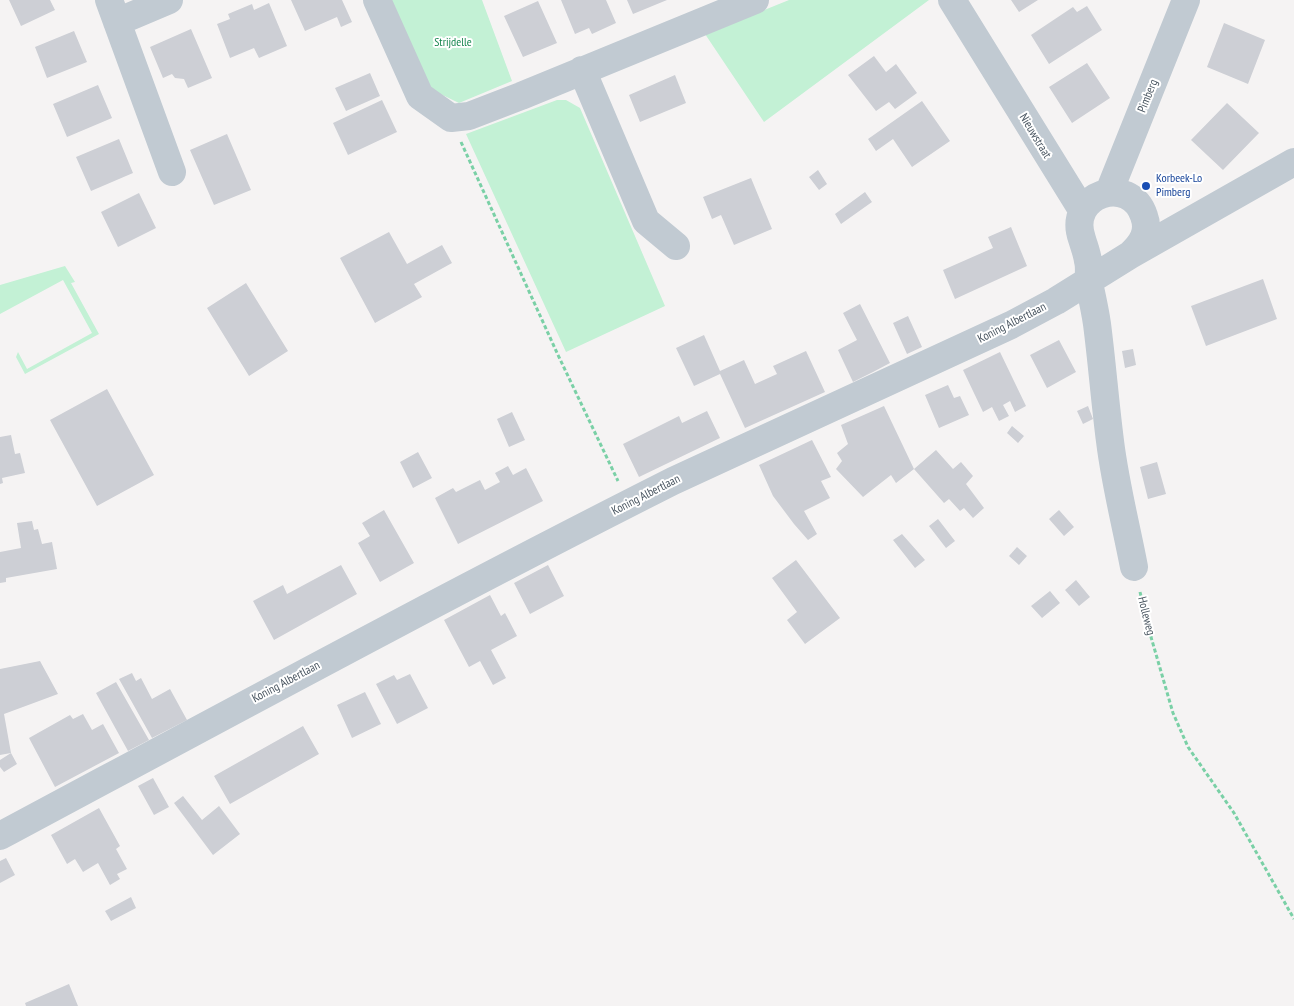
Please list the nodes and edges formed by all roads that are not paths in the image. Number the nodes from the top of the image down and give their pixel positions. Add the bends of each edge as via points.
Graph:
1 (169, 0) edge
2 (377, 0) edge
3 (754, 0) edge
4 (952, 0) edge
5 (1186, 0) edge
6 (113, 11) edge
7 (582, 70) junction
8 (1294, 162) edge
9 (172, 172) dead end
10 (1109, 192) junction
11 (1082, 210) junction
12 (676, 246) dead end
13 (1130, 255) junction
14 (1089, 280) junction
15 (1134, 567) road end
16 (0, 836) edge

1 - 6 street
2 - 7 street via 420,96 452,118 469,116
3 - 7 street
4 - 11 street, Nieuwstraat
5 - 10 street, Pimberg
6 - 9 street
7 - 12 street via 646,220
8 - 13 street, Koning Albertlaan
10 - 11 street via 1094,197
10 - 13 street via 1124,194 1142,208 1146,234
11 - 14 street via 1078,230 1089,262
13 - 14 street, Koning Albertlaan
14 - 15 street via 1097,322 1110,443
14 - 16 street, Koning Albertlaan via 1011,325 673,481 448,595

